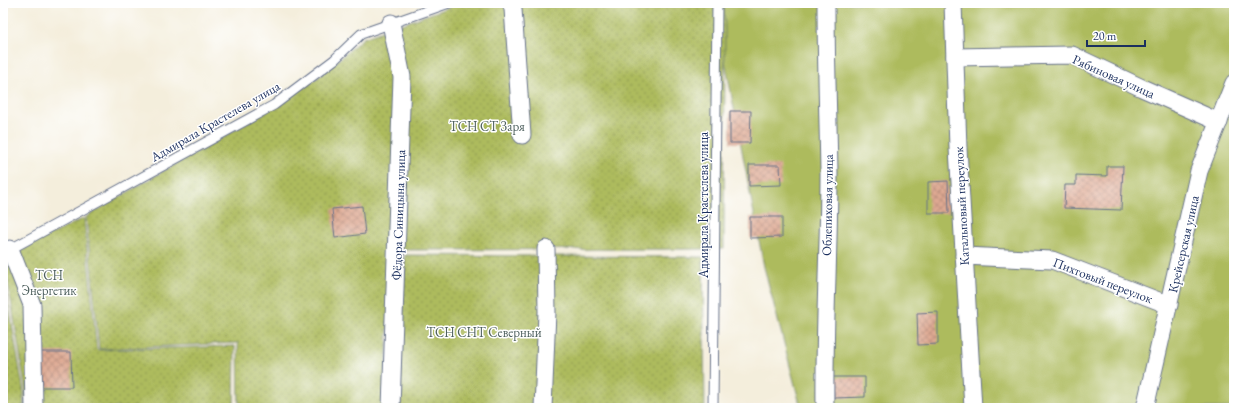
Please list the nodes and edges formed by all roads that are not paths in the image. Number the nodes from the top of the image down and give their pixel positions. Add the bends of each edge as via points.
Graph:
1 (449, 3) edge
2 (512, 3) edge
3 (717, 3) edge
4 (826, 3) edge
5 (953, 3) edge
6 (391, 23) junction
7 (955, 57) junction
8 (1234, 83) edge
9 (1219, 122) junction
10 (522, 135) dead end
11 (546, 249) dead end
12 (6, 251) edge
13 (964, 256) junction
14 (1169, 306) junction
15 (32, 407) edge
16 (391, 408) edge
17 (543, 408) edge
18 (713, 408) edge
19 (825, 408) edge
20 (974, 408) edge
21 (1145, 408) edge

1 - 6 lane, Адмирала Крастелева улица
2 - 10 street
3 - 18 lane, Адмирала Крастелева улица
4 - 19 street, Облепиховая улица via 829,173
5 - 7 street, Катальповый переулок
6 - 12 lane, Адмирала Крастелева улица via 361,34 334,60 274,105
6 - 16 street, Фёдора Синицына улица via 402,77
7 - 9 street, Рябиновая улица via 1072,55
7 - 13 street, Катальповый переулок
8 - 9 street, Крейсерская улица
9 - 14 street, Крейсерская улица via 1199,171
11 - 17 street via 547,312
12 - 15 street via 32,306
13 - 14 street, Пихтовый переулок via 1052,260
13 - 20 street, Катальповый переулок
14 - 21 street, Крейсерская улица

